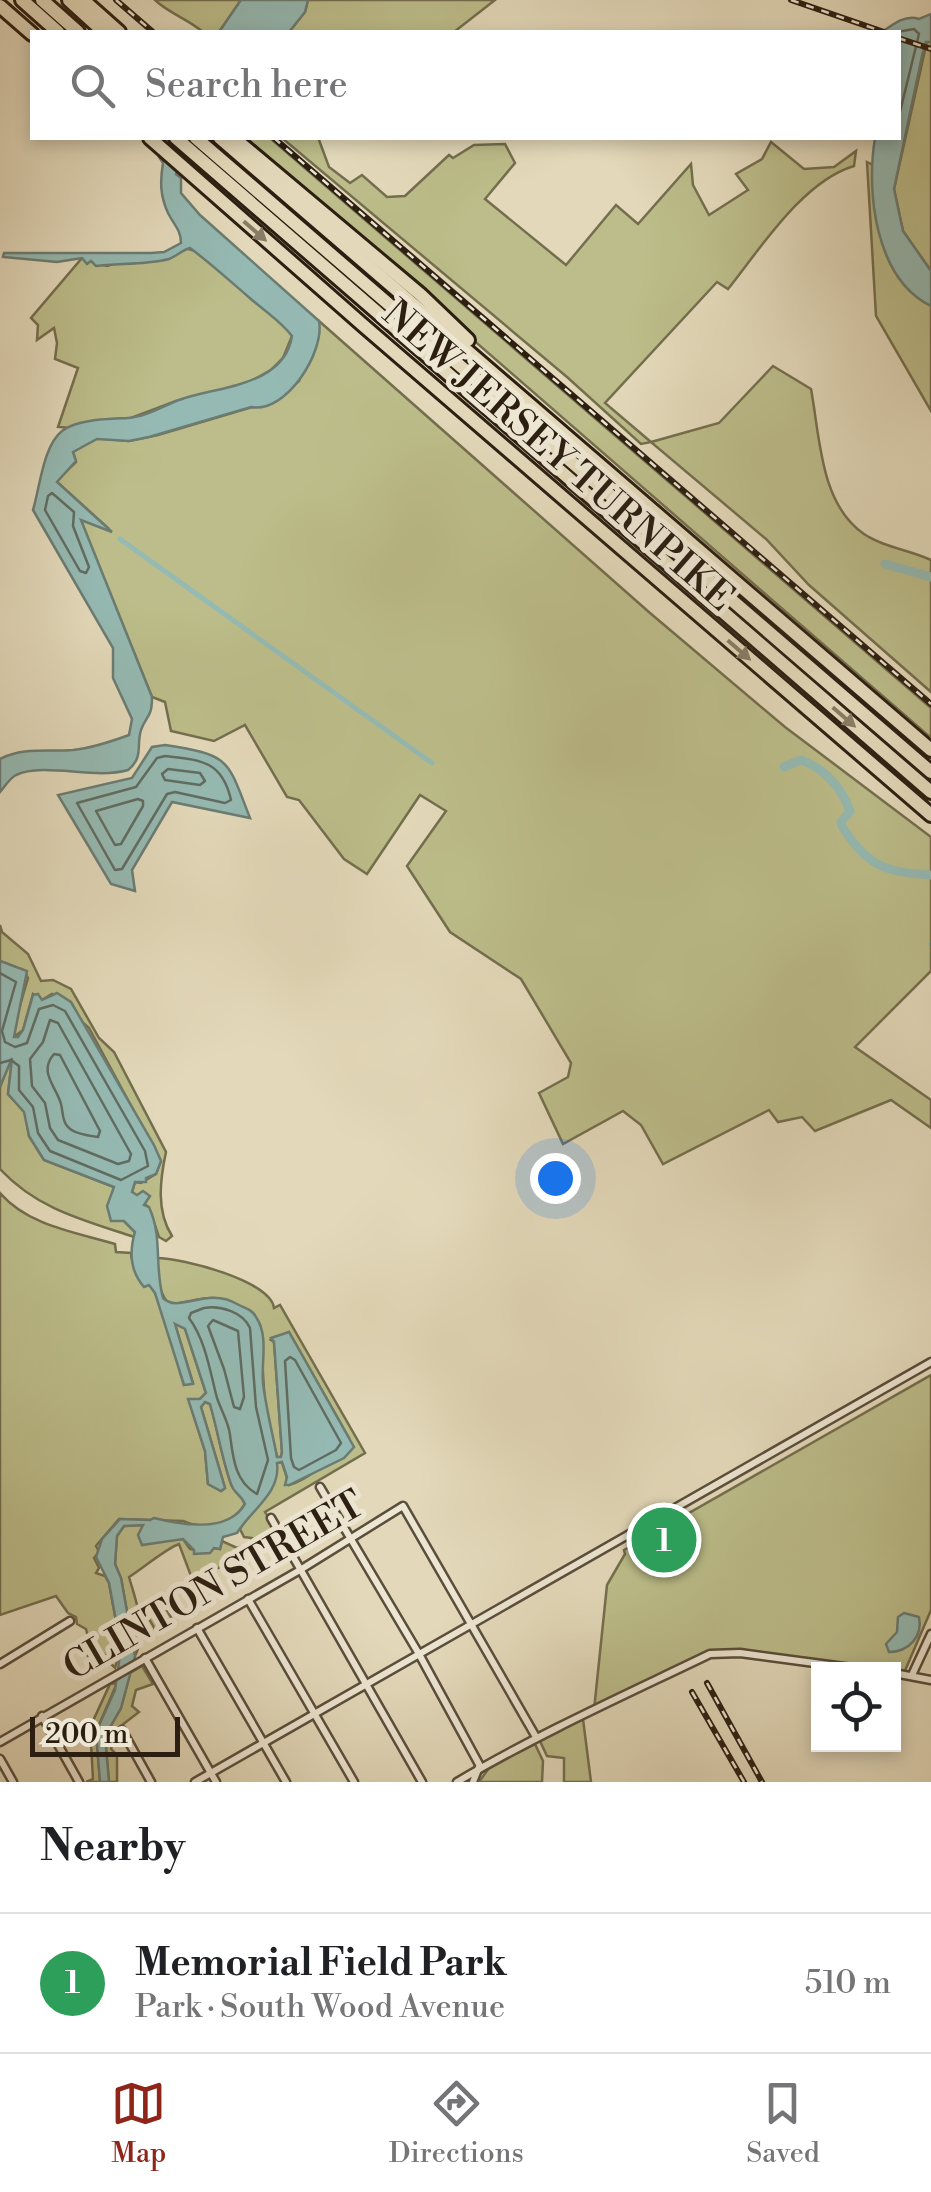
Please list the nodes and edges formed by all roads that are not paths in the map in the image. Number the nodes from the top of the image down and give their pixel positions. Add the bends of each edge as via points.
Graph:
1 (22, 0) edge
2 (42, 0) edge
3 (68, 0) edge
4 (83, 0) edge
5 (0, 6) edge
6 (56, 30) edge
7 (76, 30) edge
8 (102, 30) edge
9 (117, 30) edge
10 (30, 32) edge
11 (152, 140) edge
12 (222, 140) edge
13 (236, 140) edge
14 (192, 143) edge
15 (488, 365) junction
16 (931, 750) edge
17 (931, 772) edge
18 (931, 792) edge
19 (931, 815) edge
20 (931, 1362) edge
21 (320, 1487) dead end
22 (271, 1518) dead end
23 (351, 1540) junction
24 (300, 1570) junction
25 (248, 1599) junction
26 (70, 1622) dead end
27 (472, 1624) junction
28 (197, 1628) junction
29 (931, 1634) edge
30 (418, 1654) junction
31 (145, 1658) junction
32 (811, 1663) edge
33 (0, 1664) edge
34 (901, 1674) edge
35 (912, 1675) junction
36 (931, 1680) edge
37 (366, 1684) junction
38 (314, 1714) junction
39 (42, 1716) junction
40 (122, 1730) dead end
41 (536, 1737) junction
42 (0, 1742) edge
43 (264, 1742) junction
44 (0, 1759) edge
45 (480, 1766) junction
46 (211, 1773) junction
47 (13, 1782) edge
48 (80, 1782) edge
49 (152, 1782) edge
50 (195, 1782) edge
51 (216, 1782) edge
52 (286, 1782) edge
53 (354, 1782) edge
54 (422, 1782) edge
55 (456, 1782) edge
56 (474, 1782) edge

1 - 6 highway
2 - 7 highway
3 - 8 highway
4 - 9 highway
5 - 10 highway
11 -> 19 highway, NEW JERSEY TURNPIKE
12 - 15 highway, NEW JERSEY TURNPIKE
13 - 15 highway via 435,307
14 - 17 highway, NEW JERSEY TURNPIKE
14 -> 18 highway, NEW JERSEY TURNPIKE
15 - 16 highway, NEW JERSEY TURNPIKE
20 - 27 street
21 - 23 street
22 - 24 street
23 - 24 street, CLINTON STREET
23 - 27 street, CLINTON STREET via 403,1506
23 - 30 street
24 - 25 street, CLINTON STREET
24 - 37 street
25 - 28 street, CLINTON STREET
25 - 38 street
26 - 33 street
27 - 30 street
27 - 41 street
28 - 31 street, CLINTON STREET
28 - 43 street
29 - 35 street
30 - 37 street
30 - 45 street
31 - 39 street, CLINTON STREET
31 - 46 street
32 - 41 street via 710,1654
34 - 35 street
35 - 36 street
37 - 38 street
37 - 54 street
38 - 43 street
38 - 53 street
39 - 42 street, CLINTON STREET
39 - 48 street
40 - 49 street
41 - 45 street
43 - 46 street
43 - 52 street
44 - 47 street
45 - 55 street
45 - 56 street
46 - 50 street
46 - 51 street

